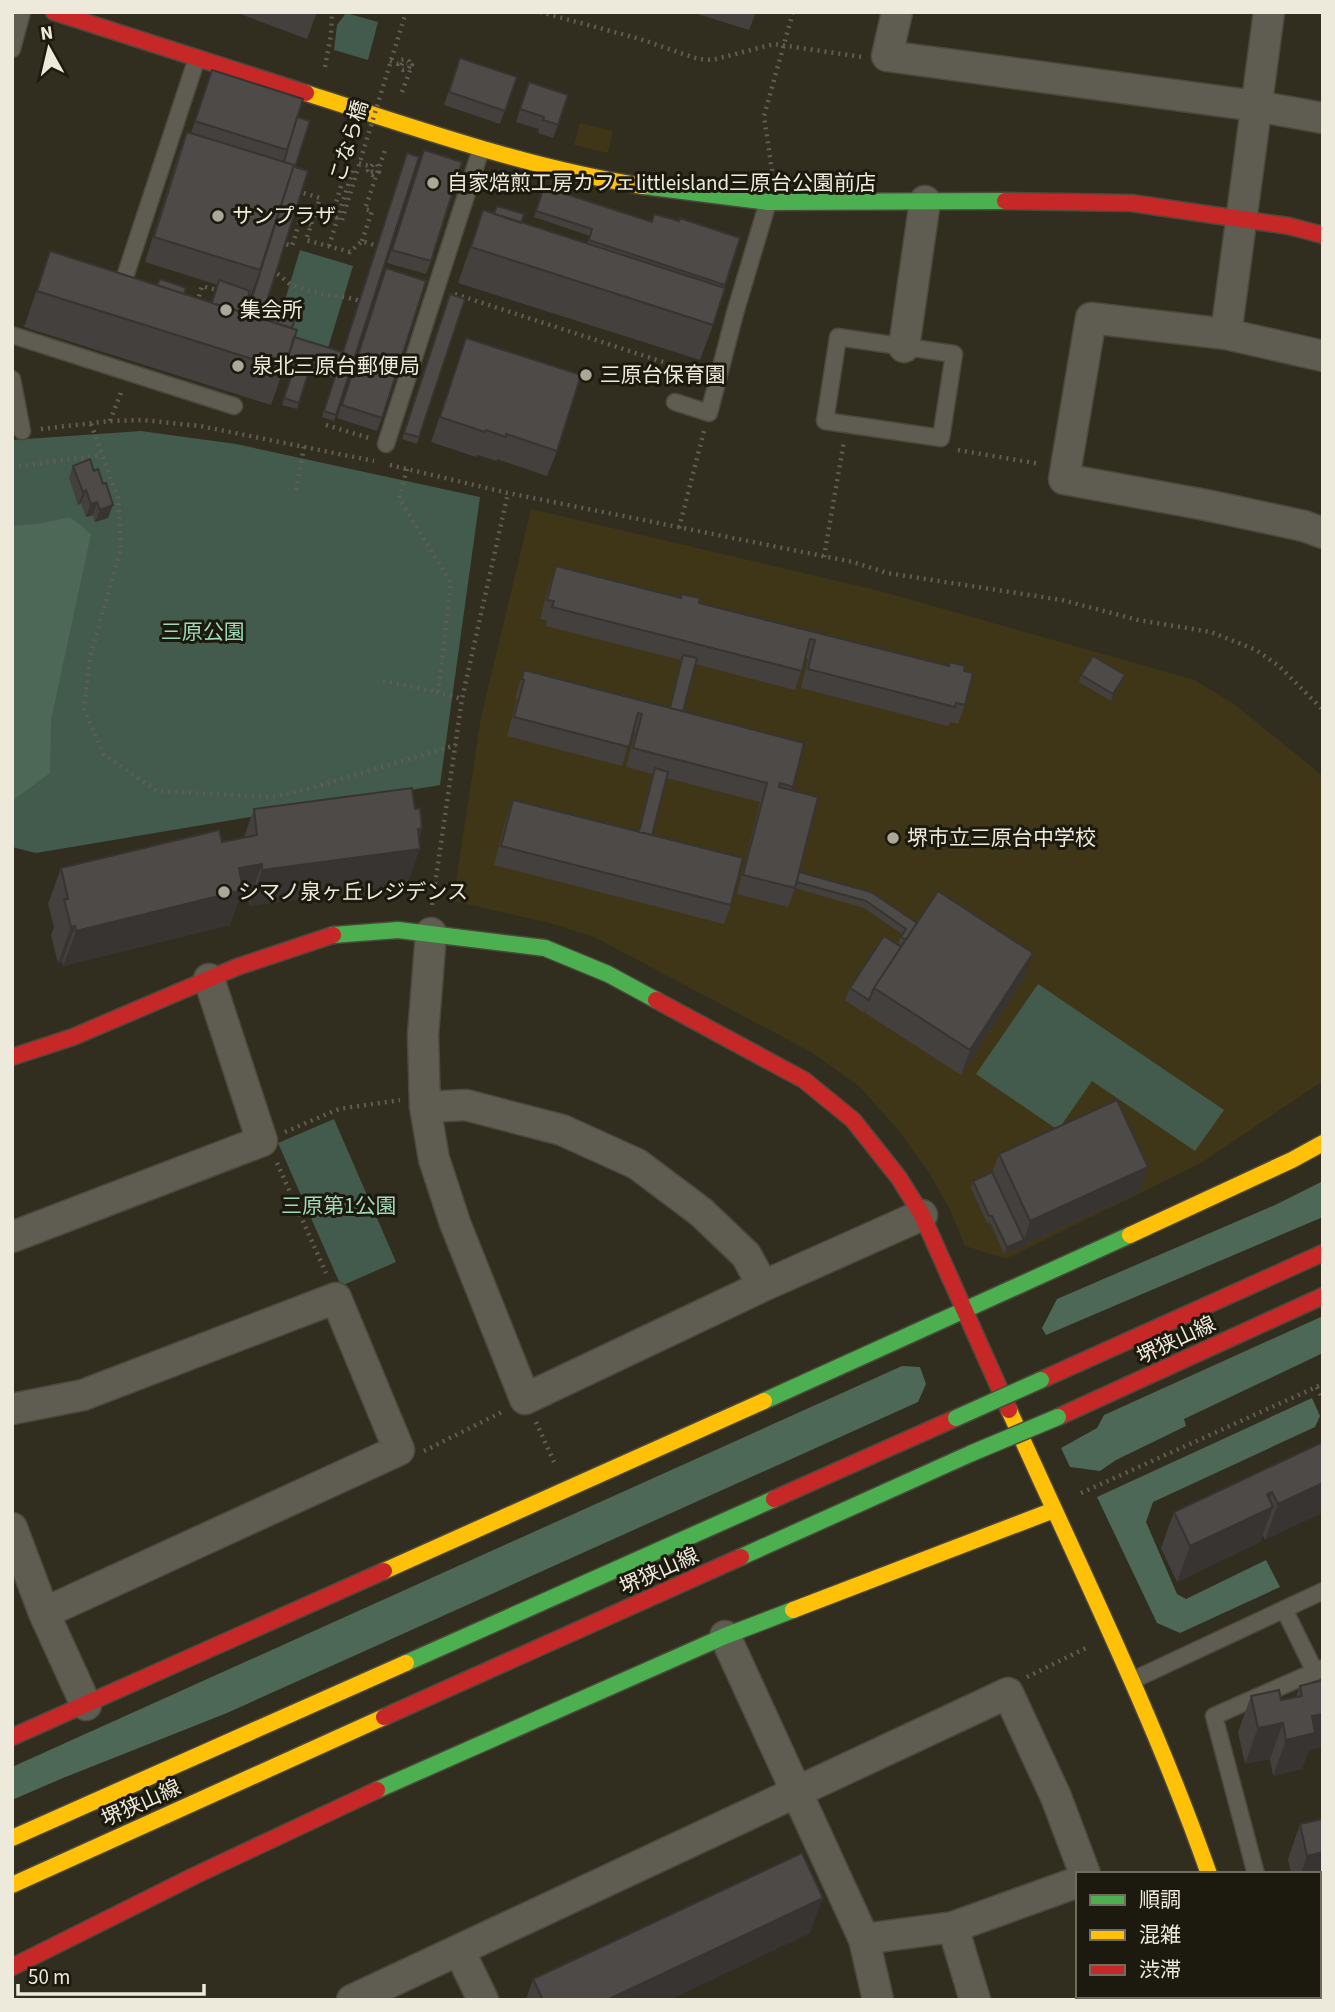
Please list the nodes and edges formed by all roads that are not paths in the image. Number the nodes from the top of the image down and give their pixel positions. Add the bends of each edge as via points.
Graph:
1 (22, 12) edge
2 (54, 12) edge
3 (897, 12) edge
4 (1269, 12) edge
5 (81, 16) edge
6 (12, 49) edge
7 (197, 58) junction
8 (1256, 106) junction
9 (1323, 118) edge
10 (481, 149) junction
11 (925, 201) junction
12 (768, 202) junction
13 (1241, 219) junction
14 (1323, 235) edge
15 (730, 270) edge
16 (746, 275) junction
17 (117, 299) edge
18 (1227, 334) junction
19 (12, 335) edge
20 (904, 347) junction
21 (1323, 356) edge
22 (12, 379) edge
23 (675, 402) dead end
24 (234, 406) dead end
25 (22, 431) road end
26 (386, 444) road end
27 (1323, 533) edge
28 (431, 933) junction
29 (209, 979) junction
30 (12, 1057) edge
31 (425, 1101) junction
32 (1323, 1143) edge
33 (922, 1216) junction
34 (12, 1237) edge
35 (1323, 1253) edge
36 (763, 1286) junction
37 (1323, 1296) edge
38 (965, 1310) junction
39 (12, 1409) edge
40 (1054, 1510) junction
41 (12, 1528) edge
42 (1323, 1591) edge
43 (1284, 1609) junction
44 (44, 1613) junction
45 (725, 1636) junction
46 (1319, 1670) edge
47 (1132, 1680) junction
48 (86, 1705) junction
49 (12, 1737) edge
50 (796, 1793) junction
51 (12, 1838) edge
52 (1084, 1872) edge
53 (1208, 1872) edge
54 (1255, 1872) edge
55 (1076, 1883) edge
56 (12, 1885) edge
57 (953, 1927) junction
58 (864, 1939) junction
59 (459, 1950) junction
60 (12, 1967) edge
61 (352, 2000) edge
62 (483, 2000) edge
63 (878, 2000) edge
64 (975, 2000) edge

1 - 6 lane
2 - 5 street
3 - 8 street via 887,56
4 - 8 street
5 - 7 street
7 - 10 street
7 - 17 lane
8 - 9 street
8 - 13 street
10 - 12 street via 617,182
10 - 26 lane
11 - 12 street
11 - 13 street via 1131,203
11 - 20 street
12 - 16 lane
13 - 14 street
13 - 18 street
15 - 16 lane
16 - 23 lane via 709,413
18 - 21 street
18 - 27 street via 1091,318 1064,479 1206,505
19 - 24 lane
20 - 20 lane via 954,354 942,439 825,421 838,337
22 - 25 lane
28 - 29 street via 333,934
28 - 31 street via 423,1035
28 - 33 street via 545,948 608,974 804,1080 853,1120 899,1178
29 - 30 street via 73,1037
29 - 34 street via 262,1141
31 - 36 street via 466,1105 562,1130 637,1164 701,1212 746,1255
31 - 36 street via 434,1159 455,1223 525,1399
32 - 38 street
33 - 36 street
33 - 38 street
35 - 51 street, 堺狭山線, bridge
37 - 56 street, 堺狭山線, bridge
38 - 40 street
38 - 48 street
39 - 44 street via 83,1395 336,1298 399,1450
40 - 45 street
40 - 47 street
41 - 44 street
42 - 43 lane
43 - 46 lane
43 - 47 lane
44 - 48 street
45 - 50 street
45 - 60 street via 359,1798
46 - 54 lane via 1214,1716
47 - 53 street via 1170,1766
48 - 49 street
50 - 52 street via 1008,1693
50 - 58 street
50 - 59 street
55 - 57 street
57 - 58 street
57 - 64 street
58 - 63 street
59 - 61 street
59 - 62 street

